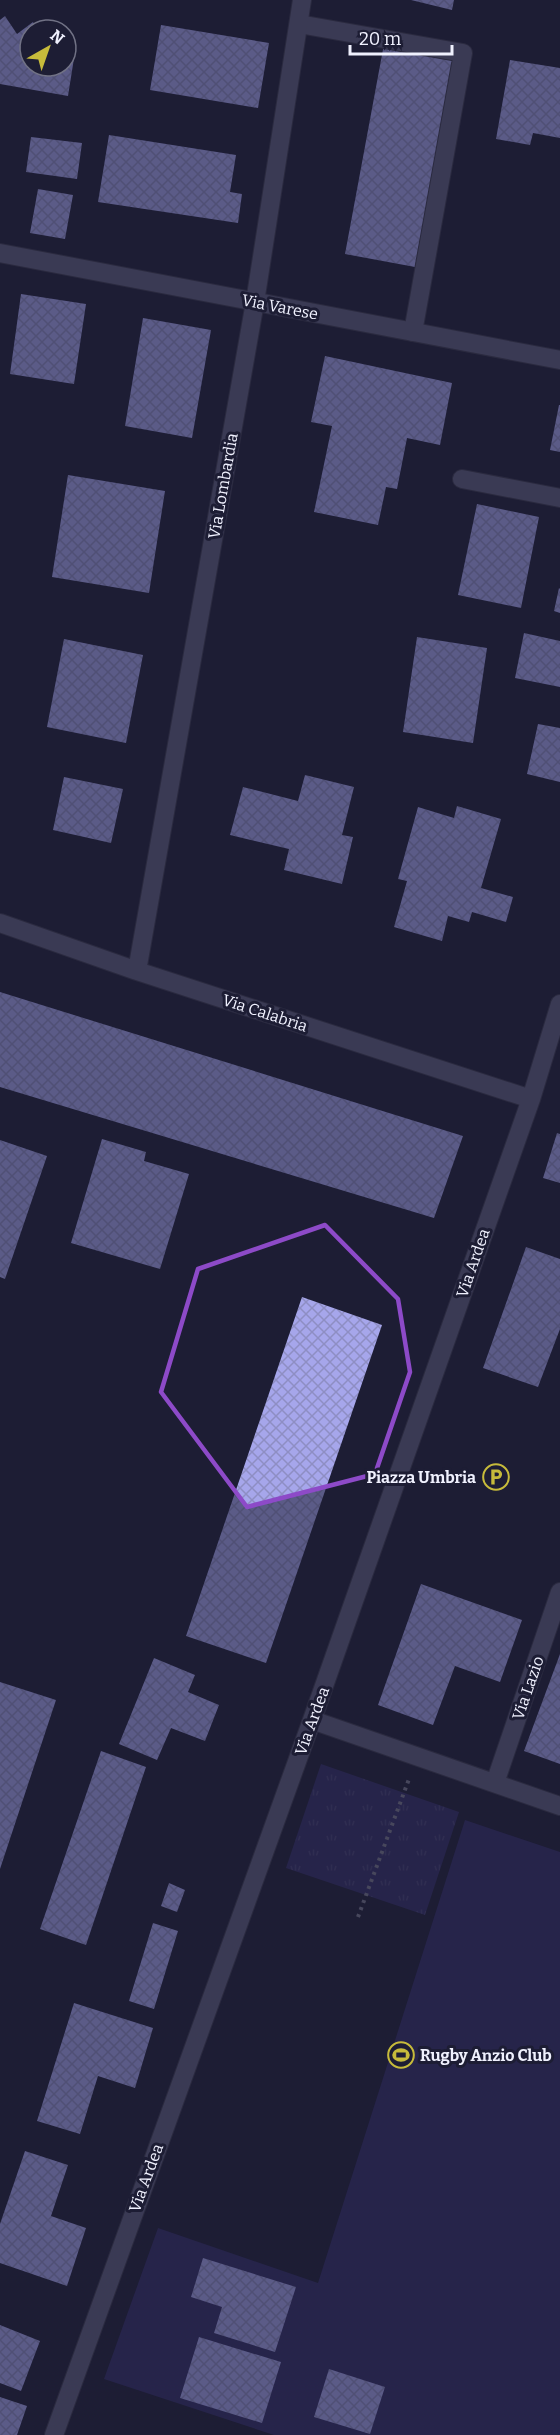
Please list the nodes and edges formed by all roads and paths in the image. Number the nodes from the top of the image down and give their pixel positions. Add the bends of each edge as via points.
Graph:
1 (302, 0) edge
2 (298, 24) junction
3 (0, 253) edge
4 (255, 302) junction
5 (413, 332) junction
6 (560, 360) edge
7 (462, 478) dead end
8 (560, 498) edge
9 (0, 923) edge
10 (137, 971) junction
11 (560, 1004) edge
12 (552, 1060) edge
13 (531, 1099) junction
14 (560, 1592) edge
15 (312, 1720) junction
16 (417, 1756) junction
17 (495, 1783) junction
18 (560, 1806) edge
19 (358, 1917) dead end
20 (54, 2435) edge

1 - 2 street, Via Lombardia
2 - 4 street, Via Lombardia
2 - 5 street via 463,53
3 - 4 street, Via Varese
4 - 5 street, Via Varese
4 - 10 street, Via Lombardia
5 - 6 street, Via Varese
7 - 8 street
9 - 10 street, Via Calabria
10 - 13 street, Via Calabria
11 - 12 street, Via Ardea
12 - 13 street, Via Ardea
13 - 15 street, Via Ardea
14 - 17 street, Via Lazio
15 - 16 street
15 - 20 street, Via Ardea
16 - 17 street
16 - 19 path
17 - 18 street

